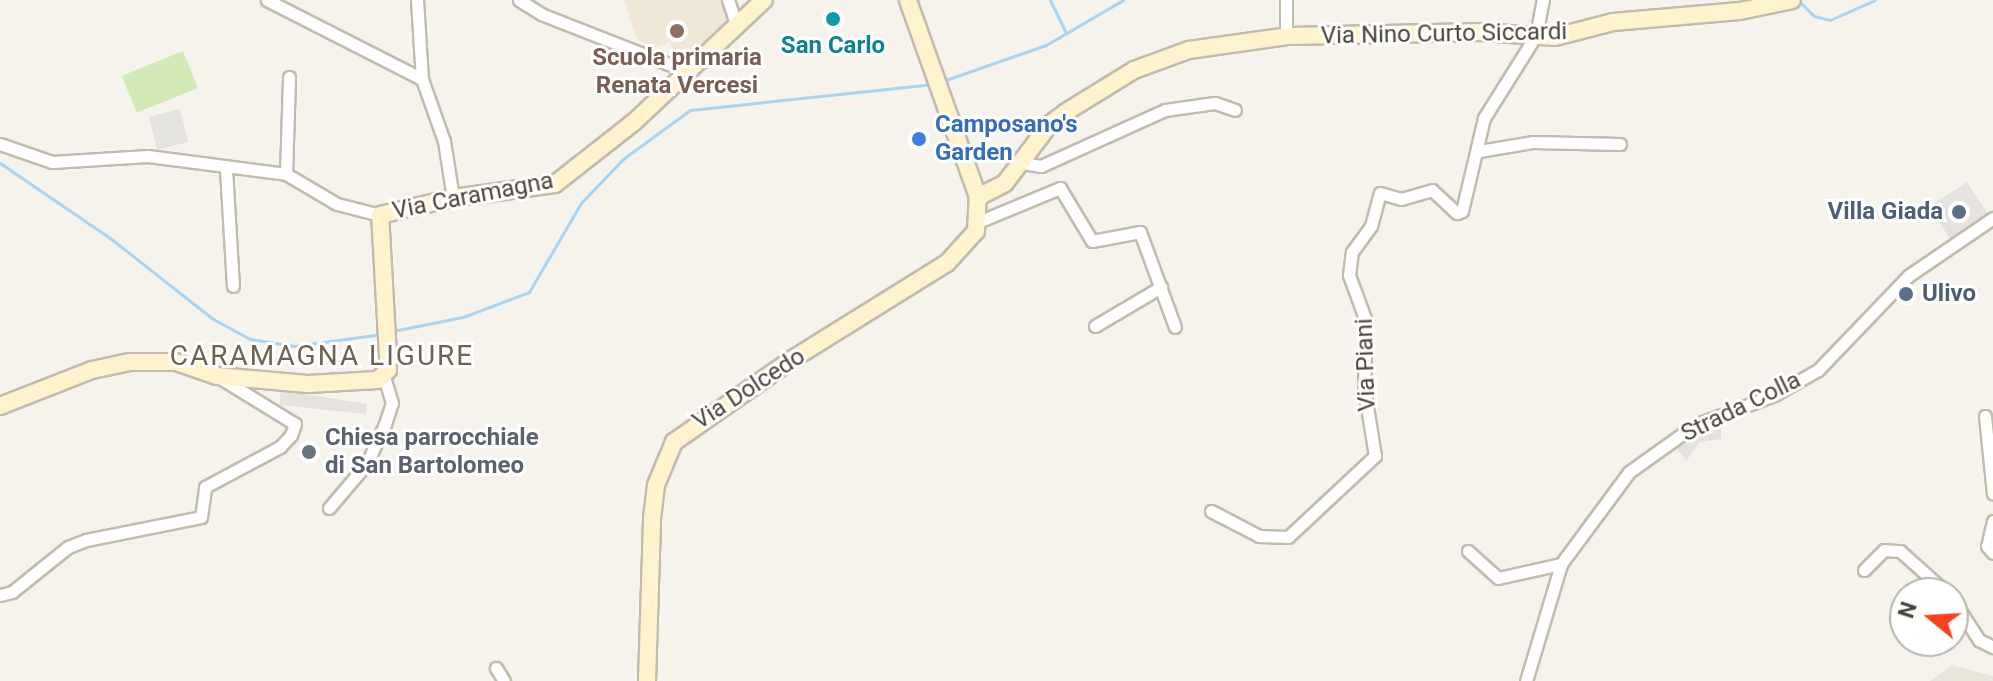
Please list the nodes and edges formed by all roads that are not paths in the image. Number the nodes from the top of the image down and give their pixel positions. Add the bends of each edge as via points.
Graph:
1 (267, 0) edge
2 (417, 0) edge
3 (519, 0) edge
4 (728, 0) edge
5 (764, 0) edge
6 (908, 0) edge
7 (1286, 0) edge
8 (1543, 0) edge
9 (1787, 2) edge
10 (737, 26) junction
11 (1536, 35) junction
12 (1286, 37) junction
13 (689, 72) junction
14 (289, 77) dead end
15 (422, 79) junction
16 (1235, 110) dead end
17 (0, 144) edge
18 (1620, 144) dead end
19 (1479, 151) junction
20 (1022, 163) junction
21 (226, 169) junction
22 (286, 174) junction
23 (978, 197) junction
24 (453, 198) junction
25 (380, 215) junction
26 (1993, 218) edge
27 (978, 222) junction
28 (233, 286) dead end
29 (1161, 287) junction
30 (1095, 326) dead end
31 (1175, 327) dead end
32 (217, 376) junction
33 (384, 377) junction
34 (0, 406) edge
35 (1985, 416) dead end
36 (1993, 494) edge
37 (329, 508) dead end
38 (1211, 511) dead end
39 (1993, 521) edge
40 (1468, 551) dead end
41 (1993, 553) edge
42 (1561, 564) junction
43 (1864, 570) dead end
44 (1931, 577) edge
45 (0, 595) edge
46 (1969, 625) edge
47 (1993, 647) edge
48 (496, 668) dead end
49 (504, 681) edge
50 (647, 681) edge
51 (1526, 681) edge

1 - 15 street
2 - 15 street
3 - 13 street via 541,14
4 - 10 street
5 - 10 main road, Via Caramagna
6 - 23 main road
7 - 12 street, Via Nino Curto Siccardi
8 - 11 street, Via Piani
9 - 11 main road, Via Nino Curto Siccardi via 1613,22 1555,37
10 - 13 main road, Via Caramagna
11 - 12 main road, Via Nino Curto Siccardi
11 - 19 street, Via Piani via 1484,118
12 - 20 main road, Via Nino Curto Siccardi via 1189,50 1144,65 1049,125
13 - 24 main road, Via Caramagna via 555,184
14 - 22 street
15 - 24 street via 444,141
16 - 20 street via 1215,103 1165,110 1041,166
17 - 21 street via 52,162 148,156
18 - 19 street via 1533,142
19 - 38 street, Via Piani via 1462,211 1457,213 1432,190 1401,199 1380,193 1371,226 1352,252 1349,275 1366,321 1364,388 1375,456 1288,537 1259,536
20 - 23 main road, Via Nino Curto Siccardi via 1005,183
21 - 22 street
21 - 28 street
22 - 25 street via 337,204
23 - 27 main road
24 - 25 main road, Via Caramagna
25 - 33 main road, Via Caramagna via 388,356
26 - 42 street, Strada Colla via 1908,276 1818,370 1774,395 1707,419 1637,465
27 - 29 street via 1060,188 1092,241 1140,232
27 - 50 main road, Via Dolcedo via 964,248 947,263 778,368 674,442 656,485 652,518
29 - 30 street
29 - 31 street
32 - 33 main road via 308,384
32 - 34 main road via 176,362 130,362 92,370
32 - 45 street via 295,424 280,447 205,487 201,517 86,540
33 - 37 street via 392,403 385,424 367,463
35 - 36 street
39 - 41 street via 1987,546
40 - 42 street via 1498,578
42 - 51 street, Strada Colla
43 - 44 street via 1892,549 1910,555
46 - 47 street via 1979,640
48 - 49 street

